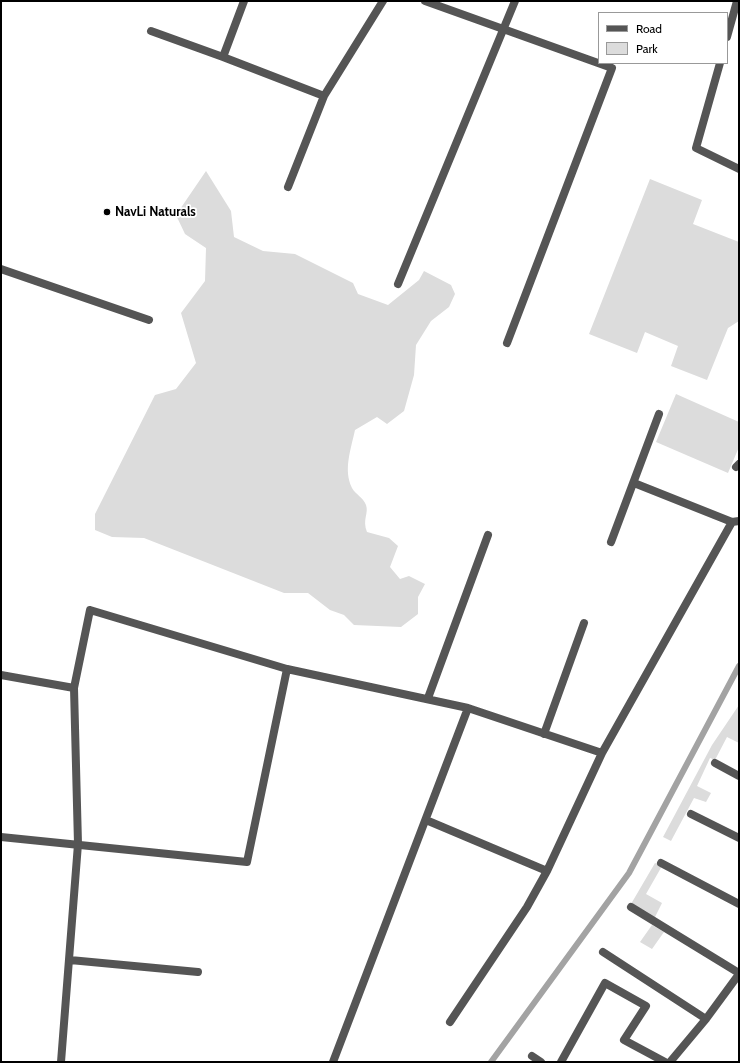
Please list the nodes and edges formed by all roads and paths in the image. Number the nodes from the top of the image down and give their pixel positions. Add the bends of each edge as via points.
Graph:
1 (244, 1) edge
2 (383, 1) edge
3 (426, 1) edge
4 (515, 1) edge
5 (737, 1) edge
6 (503, 29) junction
7 (151, 31) dead end
8 (728, 33) edge
9 (222, 57) junction
10 (598, 63) edge
11 (601, 64) edge
12 (720, 64) edge
13 (324, 96) junction
14 (739, 169) edge
15 (288, 187) dead end
16 (1, 269) edge
17 (398, 284) dead end
18 (149, 320) dead end
19 (507, 343) dead end
20 (659, 414) dead end
21 (634, 482) junction
22 (735, 522) edge
23 (488, 535) dead end
24 (611, 542) dead end
25 (584, 623) dead end
26 (286, 669) junction
27 (1, 675) edge
28 (74, 688) junction
29 (428, 698) junction
30 (468, 708) junction
31 (544, 734) junction
32 (602, 753) junction
33 (715, 763) dead end
34 (739, 776) edge
35 (691, 814) dead end
36 (426, 820) junction
37 (1, 837) edge
38 (739, 838) edge
39 (78, 844) junction
40 (661, 863) dead end
41 (547, 871) junction
42 (739, 904) edge
43 (631, 907) dead end
44 (603, 952) dead end
45 (70, 960) junction
46 (198, 972) dead end
47 (739, 973) edge
48 (706, 1020) junction
49 (450, 1022) dead end
50 (532, 1056) dead end
51 (61, 1062) edge
52 (333, 1062) edge
53 (541, 1062) edge
54 (561, 1062) edge
55 (665, 1062) edge
56 (670, 1062) edge

1 - 9 street
2 - 13 street
3 - 6 street
4 - 6 street
5 - 8 street
6 - 10 street
6 - 17 street
7 - 9 street
9 - 13 street
11 - 19 street via 612,68
12 - 14 street via 696,148
13 - 15 street
16 - 18 street
20 - 21 street
21 - 22 street
21 - 24 street
22 - 32 street
23 - 29 street
25 - 31 street
26 - 28 street via 90,610
26 - 29 street
26 - 39 street via 248,862
27 - 28 street
28 - 39 street
29 - 30 street
30 - 31 street
30 - 36 street
31 - 32 street
32 - 41 street
33 - 34 street
35 - 38 street
36 - 41 street
36 - 52 street
37 - 39 street
39 - 45 street
40 - 42 street
41 - 49 street via 527,907
43 - 47 street
44 - 48 street
45 - 46 street
45 - 51 street
47 - 48 street
48 - 56 street
50 - 53 street
54 - 55 street via 606,984 646,1006 624,1040

